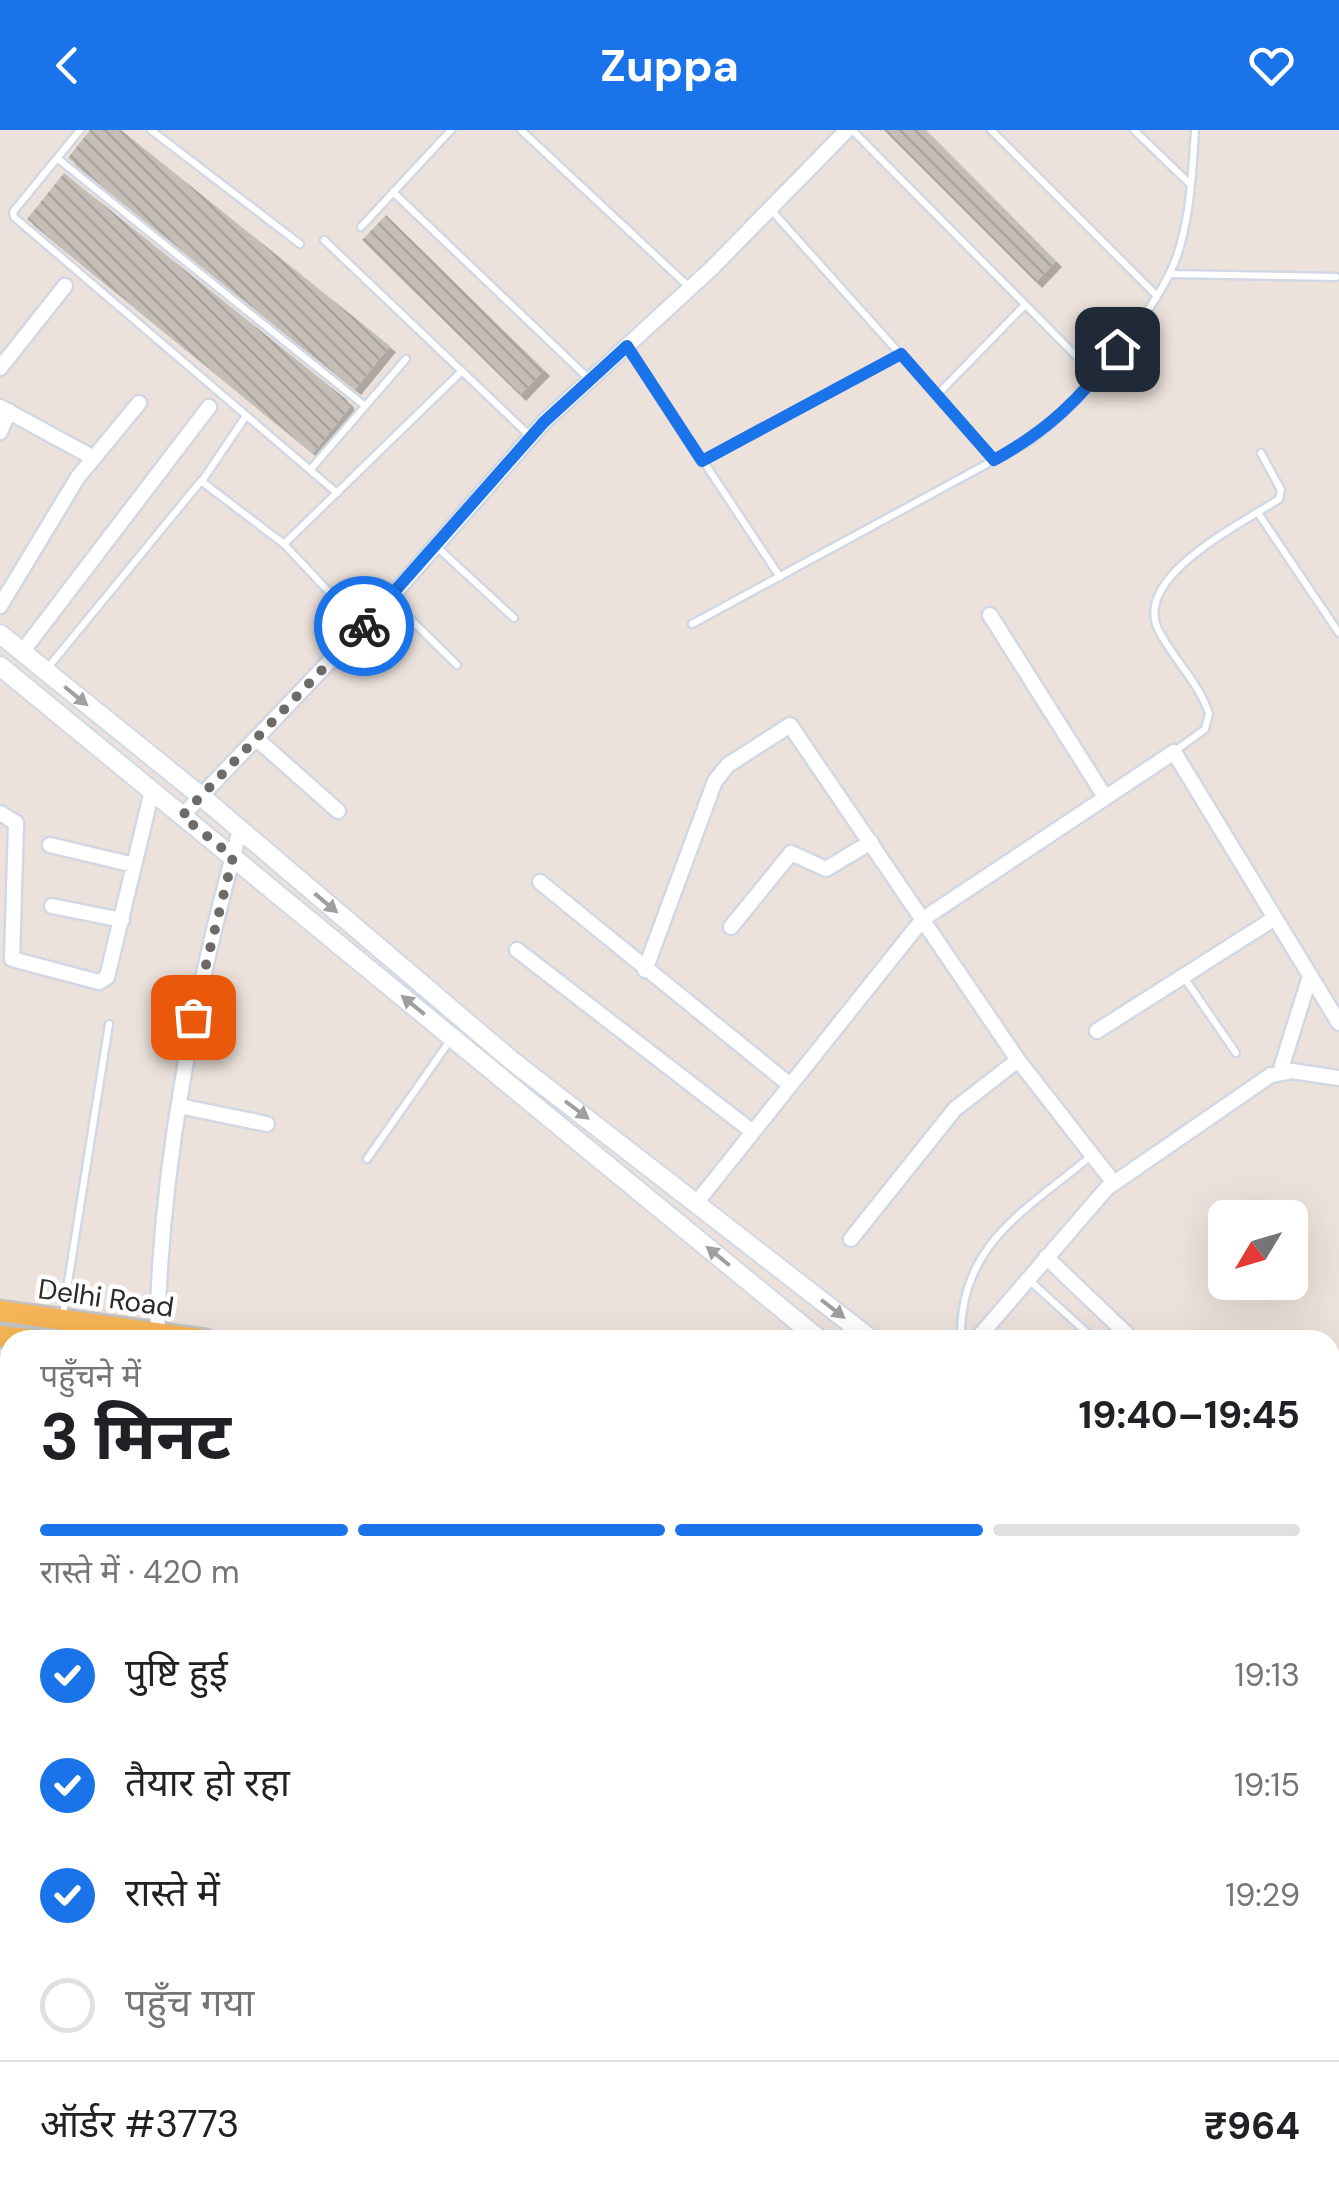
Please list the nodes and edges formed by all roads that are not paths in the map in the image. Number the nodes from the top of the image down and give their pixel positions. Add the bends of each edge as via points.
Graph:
1 (80, 130) edge
2 (151, 130) edge
3 (451, 130) edge
4 (521, 130) edge
5 (849, 130) edge
6 (991, 130) edge
7 (1134, 130) edge
8 (1195, 130) edge
9 (57, 158) junction
10 (1191, 184) junction
11 (393, 192) junction
12 (770, 208) junction
13 (361, 227) dead end
14 (324, 240) dead end
15 (300, 244) dead end
16 (1169, 274) junction
17 (1336, 277) dead end
18 (65, 286) dead end
19 (690, 288) junction
20 (1156, 294) junction
21 (1026, 304) junction
22 (627, 346) junction
23 (901, 354) junction
24 (406, 359) dead end
25 (0, 368) edge
26 (462, 371) junction
27 (1097, 377) junction
28 (590, 380) junction
29 (937, 395) junction
30 (139, 403) dead end
31 (365, 406) junction
32 (209, 407) dead end
33 (4, 409) edge
34 (246, 416) junction
35 (0, 432) edge
36 (531, 437) junction
37 (1261, 453) dead end
38 (92, 457) junction
39 (994, 460) junction
40 (702, 461) junction
41 (310, 470) junction
42 (201, 481) junction
43 (337, 493) junction
44 (1258, 512) junction
45 (284, 544) junction
46 (436, 546) junction
47 (780, 577) junction
48 (390, 598) junction
49 (0, 606) edge
50 (990, 614) dead end
51 (514, 618) dead end
52 (692, 624) dead end
53 (363, 628) junction
54 (1339, 633) edge
55 (0, 634) edge
56 (22, 652) junction
57 (456, 665) dead end
58 (0, 666) edge
59 (45, 671) junction
60 (259, 740) junction
61 (1174, 752) junction
62 (152, 791) junction
63 (202, 797) junction
64 (1105, 798) junction
65 (338, 812) dead end
66 (0, 813) edge
67 (182, 816) junction
68 (240, 830) junction
69 (871, 842) junction
70 (50, 845) dead end
71 (233, 857) junction
72 (134, 866) junction
73 (540, 882) dead end
74 (52, 906) dead end
75 (923, 918) junction
76 (1275, 918) junction
77 (122, 920) junction
78 (731, 927) dead end
79 (518, 950) dead end
80 (645, 970) junction
81 (1184, 976) junction
82 (1310, 976) junction
83 (1339, 1023) edge
84 (109, 1024) dead end
85 (1096, 1031) dead end
86 (452, 1038) junction
87 (1236, 1053) dead end
88 (1018, 1060) junction
89 (1280, 1072) junction
90 (1339, 1078) edge
91 (790, 1085) junction
92 (179, 1106) junction
93 (267, 1124) dead end
94 (753, 1132) junction
95 (1092, 1155) junction
96 (367, 1160) dead end
97 (1114, 1183) junction
98 (697, 1202) junction
99 (851, 1239) dead end
100 (1046, 1257) junction
101 (1028, 1279) junction
102 (0, 1311) edge
103 (62, 1320) junction
104 (118, 1330) edge
105 (158, 1330) edge
106 (808, 1330) edge
107 (859, 1330) edge
108 (961, 1330) edge
109 (983, 1330) edge
110 (1084, 1330) edge
111 (1123, 1330) edge
112 (1124, 2210) edge
113 (1143, 2210) edge

1 - 9 lane
2 - 15 lane
3 - 11 lane
4 - 19 lane
5 - 12 street
5 - 21 lane
6 - 20 lane
7 - 10 lane
8 - 10 lane
9 - 31 lane
9 - 34 lane via 14,218
10 - 16 lane
11 - 13 lane
11 - 28 lane
12 - 19 street
12 - 23 lane
14 - 26 lane
16 - 17 lane
16 - 20 lane
18 - 25 street
19 - 22 street
20 - 27 lane
21 - 27 lane
21 - 29 lane
22 - 28 street
22 - 40 lane
23 - 29 lane
23 - 40 lane
24 - 31 lane
26 - 36 lane
26 - 43 lane
27 - 39 lane via 1059,419
28 - 36 street
29 - 39 lane
30 - 38 street
31 - 41 lane
32 - 56 street
33 - 35 street
33 - 38 street
34 - 41 lane
34 - 42 lane
36 - 46 street
37 - 44 lane via 1281,495
38 - 49 street
39 - 47 lane
40 - 47 lane
41 - 43 lane
42 - 45 lane
42 - 59 lane
43 - 45 lane
44 - 54 lane
44 - 61 lane via 1158,588 1158,631 1209,714 1204,730
45 - 53 lane
46 - 48 street
46 - 51 lane
47 - 52 lane
48 - 53 street
48 - 57 lane
50 - 64 street
53 - 60 street
55 - 56 street
56 - 59 street
58 - 62 street
59 -> 63 street
60 - 63 street
60 - 65 street
61 - 64 street
61 - 76 street
62 - 67 street
62 - 72 street
63 - 67 street
63 - 68 street
64 - 75 street
66 - 77 street via 16,823 12,959 99,982 107,977
67 - 71 street
68 - 71 street
68 -> 98 street via 511,1060
69 - 75 street
69 - 78 street via 826,869 791,853
69 - 80 street via 796,729 784,726 715,781
70 - 72 street
86 -> 71 street
71 - 92 street via 193,1017
72 - 77 street
73 - 80 street
74 - 77 street
75 - 88 street
75 - 91 street
76 - 81 street
76 - 82 street
79 - 94 street
80 - 91 street
81 - 85 street
81 - 87 lane
82 - 83 street
82 - 89 street
84 - 103 lane
86 - 96 lane
106 -> 86 street
88 - 95 street
88 - 99 street via 955,1108
89 - 90 street
89 - 97 street
91 - 94 street
92 - 93 street
92 - 105 street
94 - 98 street
95 - 97 street
95 - 108 lane via 984,1247 962,1308
97 - 100 street
98 -> 107 street
100 - 101 street
100 - 111 street
101 - 109 street
101 - 110 lane
102 - 103 main road, Delhi Road
103 - 104 main road, Delhi Road
112 - 113 street

